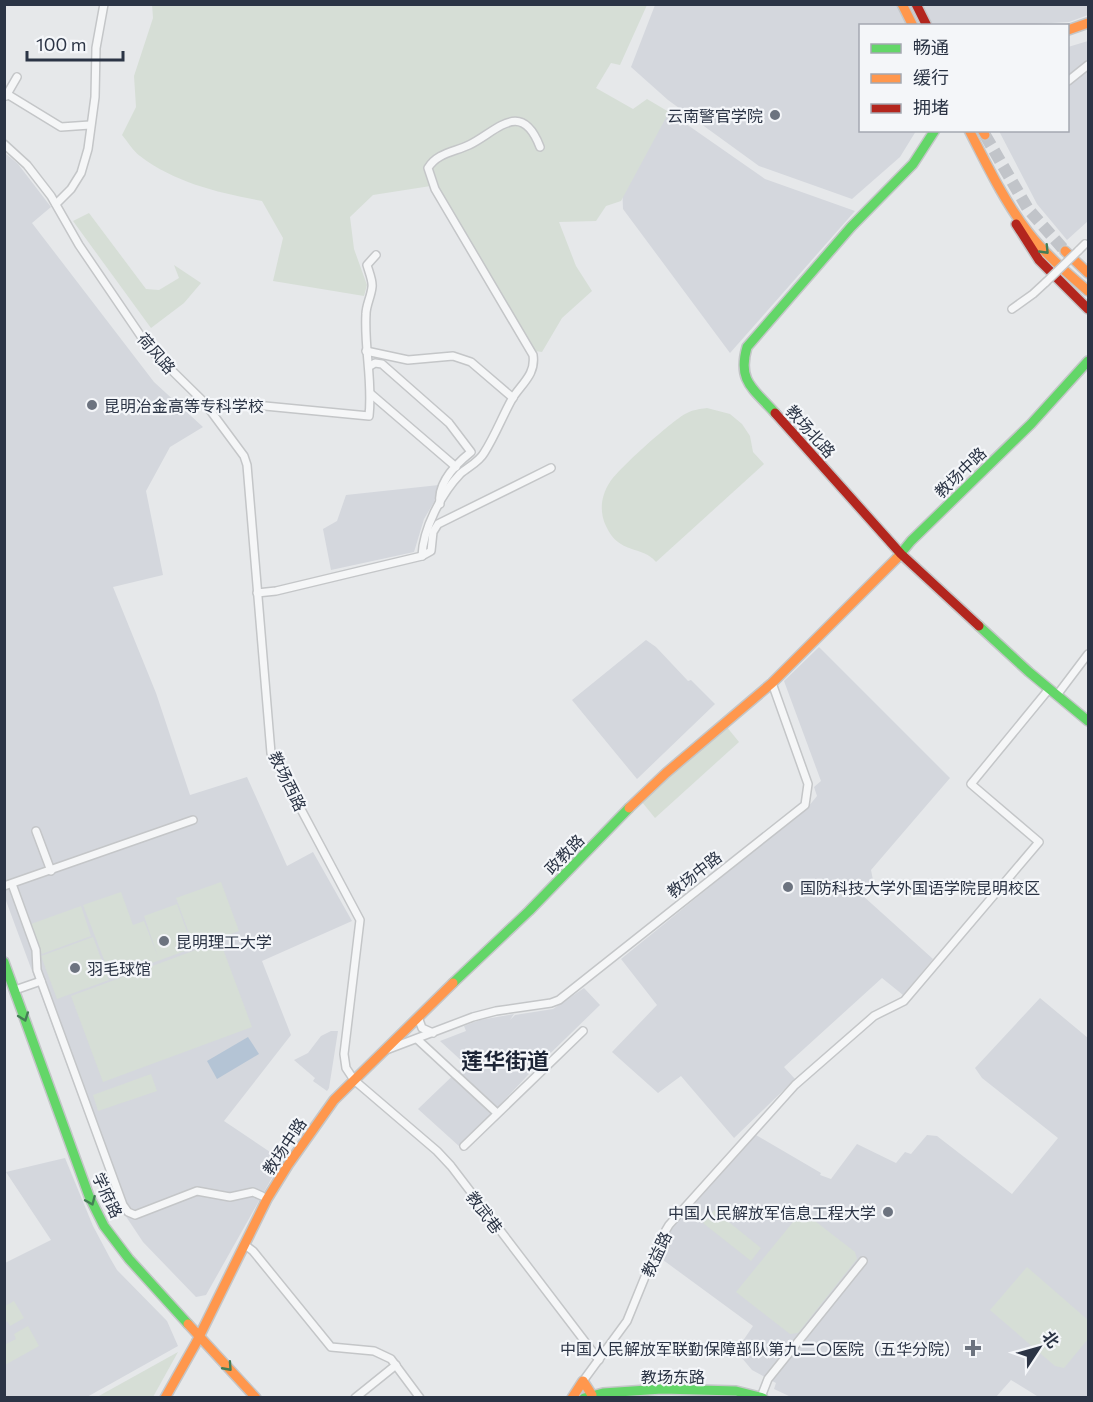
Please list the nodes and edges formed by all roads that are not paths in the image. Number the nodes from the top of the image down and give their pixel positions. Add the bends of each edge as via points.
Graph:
1 (104, 4) edge
2 (903, 4) edge
3 (916, 4) edge
4 (1089, 23) edge
5 (912, 24) edge
6 (926, 24) edge
7 (1069, 30) edge
8 (1089, 65) edge
9 (17, 77) dead end
10 (1069, 80) edge
11 (6, 96) edge
12 (90, 125) junction
13 (934, 132) edge
14 (970, 132) edge
15 (4, 144) edge
16 (540, 147) dead end
17 (994, 177) junction
18 (56, 204) junction
19 (1087, 244) edge
20 (1065, 251) tunnel mouth
21 (375, 255) dead end
22 (1089, 273) edge
23 (1089, 291) edge
24 (1012, 309) dead end
25 (1089, 309) edge
26 (366, 351) junction
27 (1089, 361) edge
28 (370, 366) junction
29 (371, 393) junction
30 (513, 398) junction
31 (265, 406) dead end
32 (247, 465) joint
33 (456, 467) junction
34 (551, 468) dead end
35 (440, 504) junction
36 (901, 554) junction
37 (422, 556) junction
38 (257, 592) junction
39 (1089, 654) edge
40 (772, 683) junction
41 (1053, 692) junction
42 (1089, 721) edge
43 (193, 820) dead end
44 (36, 831) dead end
45 (51, 871) junction
46 (12, 884) junction
47 (4, 886) edge
48 (4, 962) edge
49 (41, 981) junction
50 (15, 990) junction
51 (418, 1017) junction
52 (583, 1031) dead end
53 (434, 1033) junction
54 (417, 1039) junction
55 (382, 1052) junction
56 (354, 1080) junction
57 (497, 1113) junction
58 (464, 1146) dead end
59 (262, 1196) dead end
60 (143, 1212) junction
61 (146, 1221) dead end
62 (245, 1245) junction
63 (863, 1261) dead end
64 (199, 1336) junction
65 (599, 1360) junction
66 (396, 1365) junction
67 (583, 1381) junction
68 (588, 1396) edge
69 (762, 1397) edge
70 (165, 1398) edge
71 (256, 1398) edge
72 (355, 1398) edge
73 (420, 1398) edge
74 (572, 1398) edge

1 - 12 street
2 - 5 main road
3 - 6 main road
4 - 7 main road
8 - 10 street
9 - 11 street
11 - 12 street via 61,127
12 - 18 street via 81,173
13 - 36 main road, 教场北路 via 907,172 866,210 747,347 742,364 747,382
14 - 17 main road
15 - 18 street, 荷风路 via 27,165
16 - 30 street via 532,131 509,121 434,159 429,168 435,189 533,356 532,372
17 -> 23 main road via 1037,243
17 - 25 main road via 1028,248
18 - 32 street, 荷风路 via 149,348 204,402
19 - 24 street, bridge
20 - 22 main road
21 - 26 street via 367,265 373,285 366,312
26 - 28 street
26 - 30 street via 408,360 453,356 471,362
27 - 36 main road, 教场中路
28 - 29 street
28 - 33 street via 382,364 449,423 471,452
29 - 31 street via 369,416
29 - 33 street
30 - 35 street via 483,455 459,475
32 - 38 street, 教场西路
33 - 35 street via 443,484
34 - 37 street via 438,524 431,551
35 - 37 street via 422,541
36 - 40 main road, 教场中路
36 - 41 main road, 教场北路
37 - 38 street via 276,591
38 - 56 street, 教场西路 via 271,753 360,920 344,1054 346,1068
39 - 41 street
40 - 51 main road, 政教路 via 658,781
40 - 53 street, 教场中路 via 808,784 806,804 559,1000 473,1017
41 - 42 main road, 教场北路
41 - 65 street, 教益路 via 971,784 1039,842 904,1000 874,1016 795,1085 669,1225 627,1322
43 - 45 street
44 - 45 street
45 - 46 street
46 - 47 street
46 - 49 street via 36,950
48 - 50 main road, 学府路
49 - 50 street
49 - 60 street via 123,1205 135,1215
50 -> 64 main road, 学府路 via 96,1211 129,1259
51 - 53 street via 422,1028
51 - 55 main road, 政教路
52 - 57 street
53 - 54 street, 教场中路
54 - 55 street, 教场中路
54 - 57 street
55 - 56 main road, 教场中路
56 - 62 main road, 教场中路 via 334,1100 288,1165
56 - 65 street, 教武巷 via 437,1151
57 - 58 street
59 - 60 street via 246,1192 230,1197 197,1191
60 - 61 street
62 - 64 main road, 教场中路
62 - 66 street via 331,1347 374,1352
63 - 69 street via 768,1379
64 - 70 main road, 教场中路
64 -> 71 main road, 学府路
65 - 67 street, 教益路
66 - 72 street
66 - 73 street
67 - 68 main road
67 - 74 main road
68 - 69 main road, 教场东路 via 662,1389 736,1391

